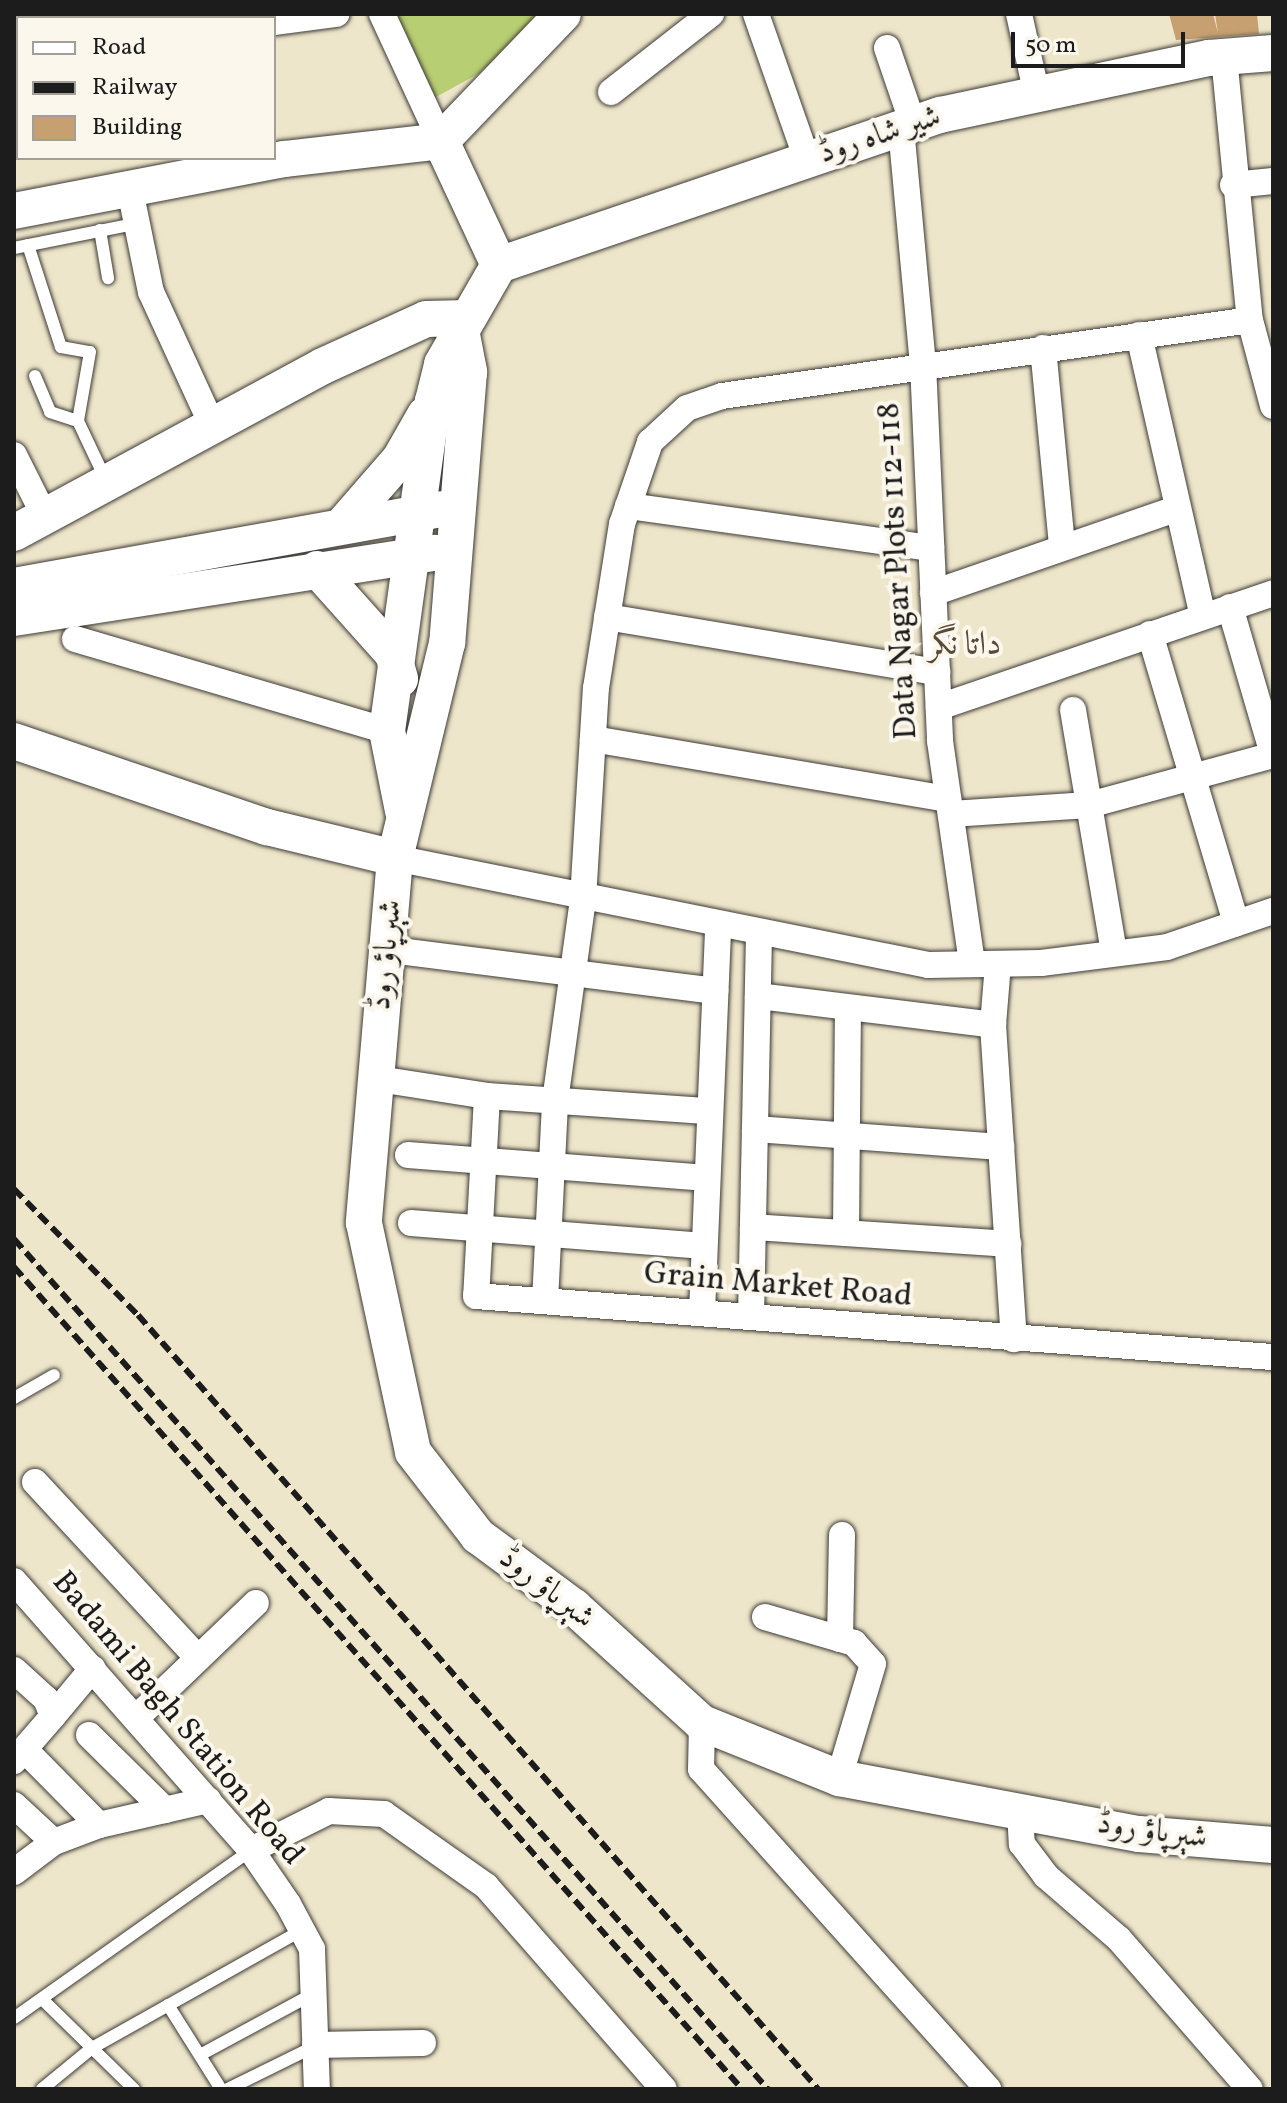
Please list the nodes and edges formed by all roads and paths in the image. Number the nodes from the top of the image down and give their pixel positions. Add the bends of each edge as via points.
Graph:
1 (336, 14) edge
2 (382, 14) edge
3 (563, 14) edge
4 (711, 14) edge
5 (756, 14) edge
6 (1019, 14) edge
7 (276, 22) edge
8 (887, 48) dead end
9 (1273, 53) edge
10 (1224, 57) junction
11 (611, 92) dead end
12 (1037, 95) junction
13 (907, 126) junction
14 (441, 141) junction
15 (807, 160) junction
16 (1273, 181) edge
17 (1233, 185) junction
18 (132, 207) junction
19 (14, 211) edge
20 (100, 230) junction
21 (28, 245) junction
22 (14, 248) edge
23 (499, 265) junction
24 (108, 278) dead end
25 (1250, 320) junction
26 (464, 326) junction
27 (1139, 335) junction
28 (1043, 348) junction
29 (923, 364) junction
30 (35, 376) dead end
31 (433, 401) junction
32 (1273, 406) edge
33 (78, 421) junction
34 (213, 427) junction
35 (14, 455) edge
36 (108, 485) junction
37 (459, 506) junction
38 (628, 506) junction
39 (1175, 509) junction
40 (420, 512) junction
41 (345, 522) junction
42 (30, 525) edge
43 (1062, 546) junction
44 (931, 548) junction
45 (455, 550) junction
46 (415, 555) junction
47 (222, 566) junction
48 (317, 569) junction
49 (14, 586) edge
50 (933, 593) junction
51 (1273, 593) edge
52 (1230, 607) junction
53 (1203, 616) junction
54 (607, 617) junction
55 (14, 618) edge
56 (1150, 634) junction
57 (75, 639) dead end
58 (937, 672) junction
59 (400, 679) junction
60 (939, 707) junction
61 (1073, 710) dead end
62 (387, 731) junction
63 (593, 739) junction
64 (14, 741) edge
65 (1273, 754) edge
66 (1192, 777) junction
67 (1089, 805) junction
68 (950, 806) junction
69 (403, 813) junction
70 (395, 858) junction
71 (583, 899) junction
72 (1273, 911) edge
73 (1236, 923) junction
74 (718, 924) junction
75 (759, 932) junction
76 (391, 950) junction
77 (1114, 953) junction
78 (985, 964) junction
79 (570, 972) junction
80 (715, 991) junction
81 (758, 996) junction
82 (848, 1009) junction
83 (993, 1025) junction
84 (372, 1078) junction
85 (487, 1096) junction
86 (555, 1101) junction
87 (709, 1111) junction
88 (755, 1129) junction
89 (847, 1135) junction
90 (1001, 1147) junction
91 (408, 1155) dead end
92 (484, 1161) junction
93 (555, 1166) junction
94 (707, 1178) junction
95 (411, 1223) dead end
96 (480, 1227) junction
97 (753, 1227) junction
98 (548, 1233) junction
99 (846, 1233) junction
100 (1008, 1244) junction
101 (704, 1246) junction
102 (545, 1301) junction
103 (702, 1313) junction
104 (751, 1317) junction
105 (1014, 1339) junction
106 (1273, 1357) edge
107 (54, 1375) dead end
108 (14, 1398) edge
109 (35, 1482) dead end
110 (842, 1535) dead end
111 (14, 1581) edge
112 (256, 1603) dead end
113 (765, 1617) dead end
114 (840, 1639) junction
115 (198, 1658) junction
116 (93, 1668) junction
117 (14, 1670) edge
118 (53, 1716) junction
119 (136, 1718) junction
120 (702, 1723) junction
121 (89, 1735) dead end
122 (20, 1756) edge
123 (839, 1778) junction
124 (208, 1800) junction
125 (14, 1805) edge
126 (165, 1810) junction
127 (1020, 1810) junction
128 (99, 1825) junction
129 (54, 1842) junction
130 (1273, 1845) edge
131 (251, 1850) junction
132 (14, 1872) edge
133 (302, 1930) junction
134 (313, 1994) junction
135 (42, 1999) junction
136 (168, 2005) junction
137 (14, 2018) edge
138 (423, 2043) dead end
139 (315, 2045) junction
140 (92, 2048) junction
141 (200, 2055) junction
142 (42, 2089) edge
143 (134, 2089) edge
144 (221, 2089) edge
145 (228, 2089) edge
146 (317, 2089) edge
147 (664, 2089) edge
148 (988, 2089) edge
149 (1250, 2089) edge

1 - 7 street
2 - 14 street
3 - 14 main road
4 - 11 street
5 - 15 street
6 - 12 street
8 - 13 street, Data Nagar Plots 112-118
9 - 10 main road, شیر شاہ روڈ
10 - 12 main road, شیر شاہ روڈ
10 - 17 street
12 - 13 main road, شیر شاہ روڈ
13 - 15 main road, شیر شاہ روڈ
13 - 29 street, Data Nagar Plots 112-118
14 - 18 main road via 284,159
14 - 23 main road
15 - 23 main road, شیر شاہ روڈ
16 - 17 street
17 - 25 street
18 - 19 main road
18 - 20 lane
18 - 34 street via 151,292
20 - 21 lane
20 - 24 lane
21 - 22 lane
21 - 33 lane via 61,347 90,352
23 - 26 main road
25 - 27 street
25 - 32 street
26 - 31 main road via 442,364
26 - 34 main road via 426,319
26 - 37 main road via 469,372
27 - 28 street
27 - 39 street
28 - 29 street
28 - 43 street
29 - 38 street via 722,396 687,408 650,442
29 - 44 street, Data Nagar Plots 112-118
30 - 33 lane via 50,412
31 - 40 main road
31 - 41 main road via 400,459
33 - 36 lane
34 - 36 main road
35 - 42 street
36 - 42 main road
37 - 40 main road
37 - 45 main road
38 - 44 street
38 - 54 street
39 - 43 street
39 - 53 street
40 - 41 main road
40 - 46 main road
41 - 47 main road
43 - 50 street
44 - 50 street, Data Nagar Plots 112-118
45 - 46 main road
45 - 69 main road via 429,738
46 - 48 main road
46 - 59 main road
47 - 48 main road
47 - 49 main road
47 - 55 main road
48 - 59 main road via 393,654
50 - 58 street, Data Nagar Plots 112-118
51 - 52 street
52 - 53 street
52 - 65 street
53 - 56 street
54 - 58 street
54 - 63 street
56 - 60 street
56 - 66 street
57 - 62 street
58 - 60 street, Data Nagar Plots 112-118
59 - 62 main road
60 - 68 street, Data Nagar Plots 112-118
61 - 67 street
62 - 69 main road
63 - 68 street
63 - 71 street
64 - 70 main road via 267,827
65 - 66 street
66 - 67 street
66 - 73 street
67 - 68 street
67 - 77 street
68 - 78 street, Data Nagar Plots 112-118
69 - 70 main road, شېرپاؤ روڈ
70 - 71 street
70 - 76 main road, شېرپاؤ روڈ
71 - 74 street
71 - 79 street
72 - 73 street
73 - 77 street via 1167,947
74 - 75 street
74 - 80 street
75 - 78 street via 928,965
75 - 81 street
76 - 79 street
76 - 84 main road, شېرپاؤ روڈ
77 - 78 street
78 - 83 street, Data Nagar Plots 112-118
79 - 80 street
79 - 86 street
80 - 87 street
81 - 82 street
81 - 88 street
82 - 83 street
82 - 89 street
83 - 90 street, Data Nagar Plots 112-118
84 - 85 street
84 - 120 main road, شېرپاؤ روڈ via 367,1260 413,1452 478,1536 574,1607
85 - 86 street
85 - 92 street, Grain Market Road
86 - 87 street
86 - 93 street
87 - 94 street
88 - 89 street
88 - 97 street
89 - 90 street
89 - 99 street
90 - 100 street, Data Nagar Plots 112-118
91 - 92 street
92 - 93 street
92 - 96 street, Grain Market Road
93 - 94 street
93 - 98 street
94 - 101 street
95 - 96 street
96 - 98 street
96 - 102 street, Grain Market Road via 476,1296
97 - 99 street
97 - 104 street
98 - 101 street
98 - 102 street
99 - 100 street
100 - 105 street, Data Nagar Plots 112-118
101 - 103 street
102 - 103 street, Grain Market Road
103 - 104 street, Grain Market Road
104 - 105 street, Grain Market Road
105 - 106 street, Grain Market Road
107 - 108 lane
109 - 115 street
110 - 114 street
111 - 116 street, Badami Bagh Station Road
112 - 115 street
113 - 114 street
114 - 123 street via 873,1664
115 - 119 street
116 - 118 street
116 - 119 street, Badami Bagh Station Road
117 - 118 street via 46,1699
118 - 122 street
119 - 124 street, Badami Bagh Station Road
120 - 123 main road, شېرپاؤ روڈ
120 - 148 street via 701,1769
121 - 126 street
122 - 128 street
123 - 127 main road, شېرپاؤ روڈ
124 - 126 street
124 - 131 street, Badami Bagh Station Road
125 - 129 street
126 - 128 street
127 - 130 main road, شېرپاؤ روڈ via 1139,1834
127 - 149 street via 1022,1844 1046,1876 1119,1939
128 - 129 street
129 - 132 street
131 - 133 street, Badami Bagh Station Road
131 - 135 lane
131 - 147 street via 329,1811 384,1814 486,1886
133 - 134 street, Badami Bagh Station Road via 312,1949
133 - 136 lane
134 - 139 street, Badami Bagh Station Road
134 - 141 lane
135 - 137 lane
135 - 140 lane
136 - 140 lane
136 - 141 lane
138 - 139 street
139 - 145 lane
139 - 146 street, Badami Bagh Station Road
140 - 142 lane
140 - 143 lane
141 - 144 lane

